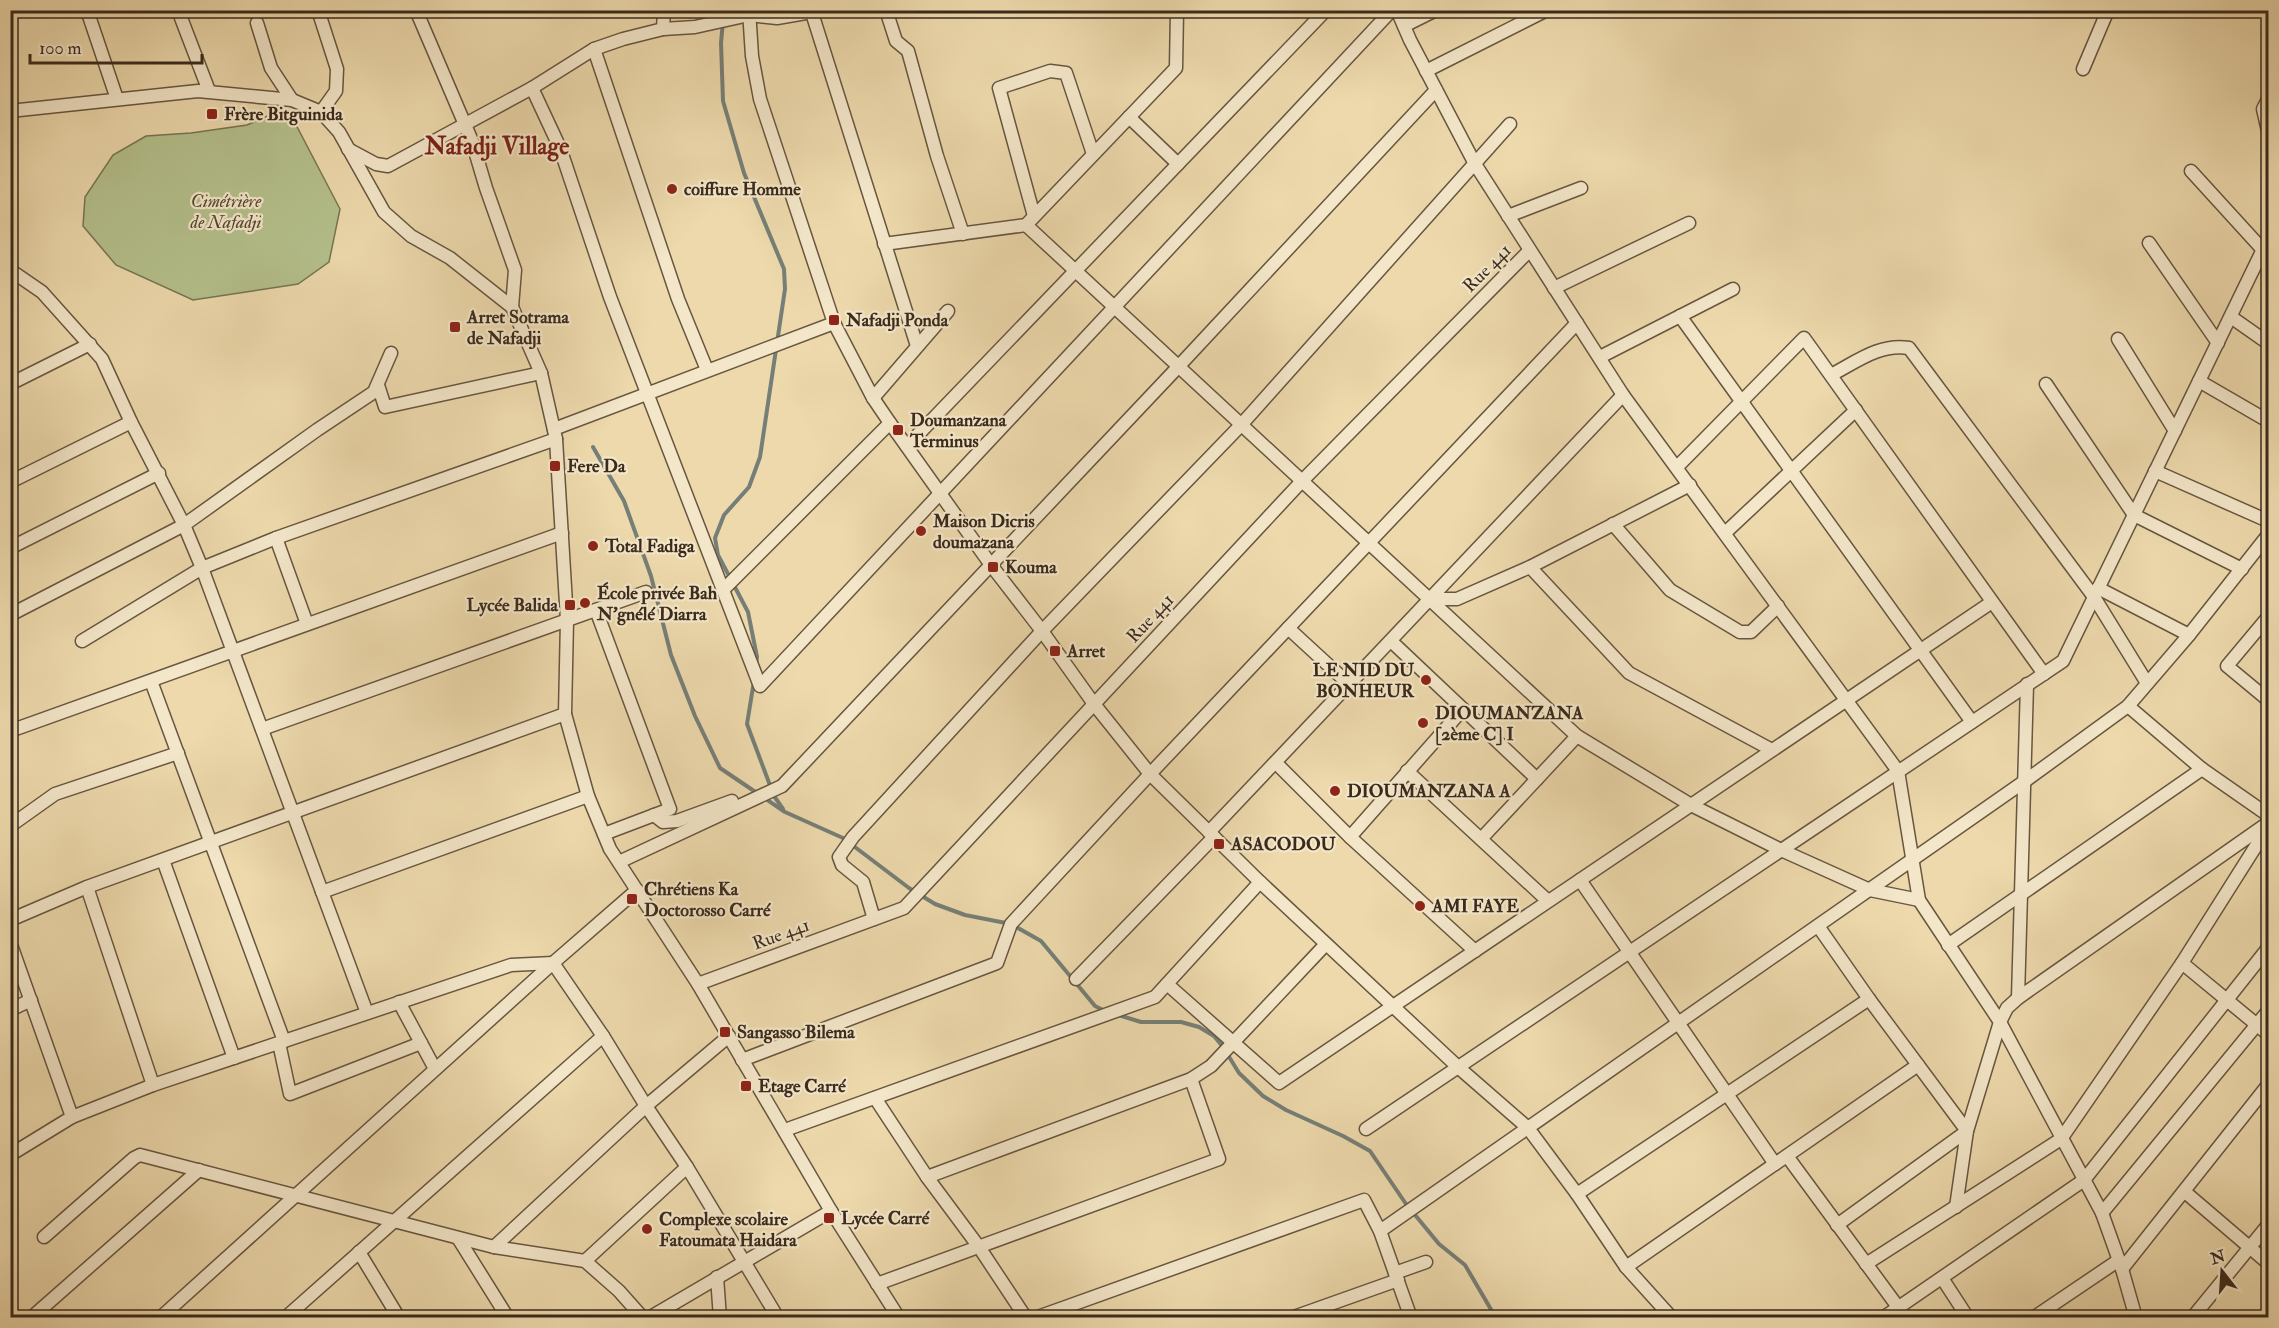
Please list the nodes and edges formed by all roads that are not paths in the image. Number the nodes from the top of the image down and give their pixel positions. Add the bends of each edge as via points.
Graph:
1 (87, 10) edge
2 (178, 10) edge
3 (318, 10) edge
4 (416, 10) edge
5 (664, 10) edge
6 (886, 10) edge
7 (1177, 10) edge
8 (1326, 10) edge
9 (1392, 10) edge
10 (1398, 10) edge
11 (1436, 10) edge
12 (1547, 10) edge
13 (2108, 10) edge
14 (818, 12) edge
15 (749, 13) edge
16 (257, 23) dead end
17 (1404, 26) junction
18 (663, 29) junction
19 (594, 49) junction
20 (2083, 69) dead end
21 (1426, 70) junction
22 (532, 88) junction
23 (1436, 90) junction
24 (209, 92) junction
25 (117, 99) junction
26 (2268, 99) edge
27 (292, 100) junction
28 (10, 111) edge
29 (321, 112) junction
30 (1129, 117) junction
31 (463, 124) junction
32 (1510, 124) dead end
33 (2268, 131) edge
34 (348, 148) junction
35 (1093, 154) junction
36 (1178, 164) junction
37 (1475, 164) junction
38 (2191, 171) dead end
39 (1581, 188) dead end
40 (1508, 216) junction
41 (1030, 221) junction
42 (1689, 223) dead end
43 (963, 234) junction
44 (2149, 243) dead end
45 (884, 244) junction
46 (2266, 244) edge
47 (1529, 251) junction
48 (10, 270) edge
49 (1075, 271) junction
50 (1554, 288) junction
51 (1733, 289) dead end
52 (512, 307) junction
53 (1114, 307) junction
54 (948, 311) dead end
55 (1680, 316) junction
56 (2230, 316) junction
57 (834, 323) junction
58 (1577, 323) junction
59 (2118, 339) dead end
60 (2218, 343) junction
61 (2268, 343) edge
62 (90, 344) junction
63 (917, 346) junction
64 (391, 353) dead end
65 (1600, 357) junction
66 (1179, 367) junction
67 (707, 370) junction
68 (541, 373) junction
69 (1831, 375) junction
70 (2199, 381) junction
71 (10, 384) edge
72 (2046, 384) dead end
73 (378, 385) junction
74 (647, 393) junction
75 (1623, 395) junction
76 (873, 398) junction
77 (1742, 402) junction
78 (1856, 410) junction
79 (2268, 421) edge
80 (131, 422) junction
81 (890, 423) junction
82 (1241, 424) junction
83 (2175, 431) junction
84 (555, 434) junction
85 (907, 446) junction
86 (1677, 467) junction
87 (1791, 471) junction
88 (2155, 471) junction
89 (159, 473) junction
90 (1302, 481) junction
91 (10, 482) edge
92 (1690, 485) junction
93 (940, 493) junction
94 (2134, 515) junction
95 (2268, 521) edge
96 (1613, 524) junction
97 (184, 525) junction
98 (562, 533) junction
99 (1725, 533) junction
100 (2268, 535) edge
101 (276, 538) junction
102 (1368, 543) junction
103 (10, 548) edge
104 (991, 565) junction
105 (1530, 567) junction
106 (202, 568) junction
107 (2242, 569) junction
108 (724, 589) junction
109 (646, 592) dead end
110 (2096, 593) junction
111 (1429, 599) junction
112 (1992, 602) junction
113 (1778, 606) junction
114 (596, 610) junction
115 (10, 615) edge
116 (2268, 617) edge
117 (567, 621) junction
118 (307, 624) junction
119 (1288, 628) junction
120 (1042, 631) junction
121 (2189, 634) junction
122 (82, 641) dead end
123 (1391, 641) junction
124 (1920, 650) junction
125 (233, 651) junction
126 (2044, 674) junction
127 (152, 681) junction
128 (2147, 683) junction
129 (2028, 684) junction
130 (1350, 685) junction
131 (1846, 700) junction
132 (2268, 700) edge
133 (1094, 704) junction
134 (2128, 706) junction
135 (1463, 709) junction
136 (565, 714) junction
137 (1972, 722) junction
138 (262, 729) junction
139 (10, 731) edge
140 (1577, 736) junction
141 (1772, 750) junction
142 (178, 753) junction
143 (1276, 763) junction
144 (2202, 769) junction
145 (1407, 771) junction
146 (1898, 771) junction
147 (1150, 774) junction
148 (1537, 779) junction
149 (2025, 781) junction
150 (588, 796) junction
151 (732, 801) dead end
152 (1691, 805) junction
153 (293, 813) junction
154 (654, 815) junction
155 (2268, 815) edge
156 (2268, 825) edge
157 (10, 826) edge
158 (604, 834) junction
159 (1211, 834) junction
160 (1350, 837) junction
161 (1481, 840) junction
162 (211, 843) junction
163 (1781, 850) junction
164 (163, 860) junction
165 (1913, 860) junction
166 (620, 862) junction
167 (1580, 880) junction
168 (1260, 882) junction
169 (87, 887) junction
170 (637, 890) junction
171 (1870, 890) junction
172 (322, 892) junction
173 (2022, 894) junction
174 (1920, 900) junction
175 (1548, 901) junction
176 (873, 919) junction
177 (10, 920) edge
178 (1818, 926) junction
179 (10, 942) edge
180 (1326, 944) junction
181 (1948, 945) junction
182 (2268, 948) edge
183 (1475, 951) junction
184 (1629, 952) junction
185 (553, 963) junction
186 (2182, 963) junction
187 (1076, 979) dead end
188 (698, 984) junction
189 (1167, 984) junction
190 (2018, 998) junction
191 (1869, 999) junction
192 (31, 1000) junction
193 (2227, 1000) junction
194 (399, 1002) junction
195 (1394, 1006) junction
196 (10, 1010) edge
197 (2268, 1011) edge
198 (367, 1013) junction
199 (2000, 1022) junction
200 (1678, 1023) junction
201 (2257, 1025) junction
202 (2268, 1035) edge
203 (603, 1036) junction
204 (729, 1036) junction
205 (281, 1042) junction
206 (421, 1043) junction
207 (1233, 1045) junction
208 (234, 1058) junction
209 (742, 1060) junction
210 (1918, 1065) junction
211 (1458, 1067) junction
212 (435, 1069) junction
213 (1191, 1079) junction
214 (153, 1085) junction
215 (2268, 1085) edge
216 (1727, 1094) junction
217 (874, 1098) junction
218 (646, 1106) junction
219 (72, 1118) junction
220 (1528, 1128) junction
221 (1366, 1129) dead end
222 (785, 1130) junction
223 (1967, 1131) junction
224 (2061, 1140) junction
225 (10, 1155) edge
226 (1787, 1156) junction
227 (1775, 1164) junction
228 (687, 1167) junction
229 (199, 1170) junction
230 (927, 1178) junction
231 (2084, 1180) junction
232 (2184, 1192) junction
233 (1577, 1194) junction
234 (294, 1195) junction
235 (1956, 1207) junction
236 (831, 1211) junction
237 (2102, 1213) junction
238 (393, 1221) junction
239 (1837, 1225) junction
240 (2268, 1225) edge
241 (1380, 1231) junction
242 (44, 1237) dead end
243 (458, 1238) junction
244 (494, 1247) junction
245 (979, 1247) junction
246 (2250, 1247) junction
247 (359, 1252) junction
248 (744, 1260) junction
249 (585, 1261) junction
250 (1426, 1262) dead end
251 (2268, 1263) edge
252 (1866, 1264) junction
253 (2120, 1264) junction
254 (1626, 1267) junction
255 (1396, 1276) junction
256 (717, 1277) junction
257 (1942, 1278) junction
258 (877, 1284) junction
259 (1898, 1307) junction
260 (289, 1316) edge
261 (31, 1317) edge
262 (160, 1317) edge
263 (399, 1317) edge
264 (508, 1317) edge
265 (643, 1317) edge
266 (649, 1317) edge
267 (720, 1317) edge
268 (778, 1317) edge
269 (899, 1317) edge
270 (1026, 1317) edge
271 (1035, 1317) edge
272 (1291, 1317) edge
273 (1411, 1317) edge
274 (1671, 1317) edge
275 (1883, 1317) edge
276 (1968, 1317) edge
277 (2033, 1317) edge
278 (2136, 1317) edge
279 (2192, 1317) edge

1 - 25 street
2 - 24 street
3 - 29 street via 337,69 336,91
4 - 31 street
5 - 18 street
6 - 43 street via 896,41 908,51
7 - 30 street via 1176,68
8 - 36 street
9 - 53 street
10 - 17 street
11 - 17 street
12 - 21 street
13 - 20 street
14 - 15 street via 777,18
14 - 45 street
15 - 18 street via 695,27
15 - 57 street via 760,99
16 - 27 street via 271,68
17 - 21 street
18 - 19 street
19 - 22 street
19 - 67 street via 678,299
21 - 23 street
22 - 31 street
22 - 74 street via 560,148 609,297
23 - 37 street
23 - 66 street
24 - 25 street
24 - 27 street
25 - 28 street
26 - 33 street via 2263,109
27 - 29 street
29 - 34 street
30 - 35 street
30 - 36 street
31 - 34 street via 388,166 376,164
31 - 52 street via 515,270
32 - 37 street
34 - 52 street via 384,212 411,236 450,258
35 - 41 street
35 - 41 street via 1066,73 1050,71 999,88
36 - 49 street
37 - 40 street
37 - 82 street
38 - 46 street
39 - 40 street
40 - 47 street
41 - 43 street
41 - 49 street
42 - 50 street
43 - 45 street
44 - 60 street
45 - 63 street
46 - 56 street
47 - 50 street
47 - 90 street, Rue 441
48 - 62 street via 42,292
49 - 53 street
49 - 85 street
50 - 58 street
51 - 55 street
52 - 68 street
53 - 66 street
53 - 93 street
54 - 63 street
55 - 65 street
55 - 77 street
56 - 60 street
56 - 61 street
57 - 67 street
57 - 76 street
58 - 65 street
58 - 102 street
59 - 83 street
60 - 70 street
62 - 71 street
62 - 80 street via 102,359
63 - 76 street
64 - 73 street
65 - 75 street
66 - 82 street
66 - 104 street
67 - 74 street
68 - 73 street via 385,407
68 - 84 street
69 - 77 street via 1804,338
69 - 78 street
69 - 110 street via 1879,350 1909,348
70 - 79 street
70 - 83 street
72 - 94 street
73 - 97 street via 374,392
74 - 84 street
74 - 108 street
75 - 86 street
75 - 111 street
76 - 81 street
77 - 86 street
77 - 87 street
78 - 87 street
78 - 112 street
80 - 89 street
80 - 91 street
81 - 85 street
81 - 108 street
82 - 90 street
82 - 120 street
83 - 88 street
84 - 98 street
84 - 101 street
85 - 93 street
86 - 92 street
87 - 99 street
87 - 124 street
88 - 94 street
88 - 95 street
89 - 97 street
89 - 103 street
90 - 102 street
90 - 133 street, Rue 441
92 - 96 street
92 - 99 street
93 - 104 street
93 - 108 street via 760,686
94 - 107 street
94 - 110 street
96 - 105 street
96 - 113 street via 1670,590 1740,632 1751,632
97 - 106 street
97 - 115 street
98 - 117 street
98 - 118 street
99 - 113 street
100 - 107 street
101 - 106 street
101 - 118 street
102 - 111 street
102 - 119 street
104 - 120 street
104 - 166 street via 782,786
105 - 111 street via 1457,599
105 - 141 street via 1629,673
106 - 122 street
106 - 125 street
107 - 121 street
109 - 114 street
110 - 121 street
110 - 126 street via 2063,661
110 - 128 street
111 - 123 street
111 - 140 street
112 - 124 street
112 - 126 street
113 - 131 street
114 - 117 street
114 - 154 street via 670,809
116 - 132 street via 2227,666
117 - 136 street
117 - 138 street
118 - 125 street
119 - 130 street
119 - 147 street
120 - 133 street
120 - 176 street via 839,857 842,865 863,882
121 - 128 street
123 - 130 street
123 - 135 street
124 - 131 street
124 - 137 street
125 - 127 street
125 - 138 street
126 - 129 street
127 - 139 street
127 - 142 street
128 - 134 street
129 - 137 street
129 - 149 street
130 - 143 street
131 - 141 street
131 - 146 street
133 - 147 street
133 - 176 street, Rue 441 via 904,908
134 - 144 street
134 - 149 street
135 - 145 street
135 - 148 street
136 - 150 street
136 - 153 street
137 - 146 street
138 - 153 street
140 - 148 street
140 - 152 street
141 - 152 street
142 - 157 street via 55,794
142 - 162 street
143 - 159 street
143 - 160 street
144 - 155 street
144 - 173 street
145 - 160 street
145 - 161 street
146 - 163 street
146 - 165 street
147 - 159 street
147 - 209 street via 1011,924 997,963
148 - 161 street
149 - 165 street
149 - 173 street
150 - 158 street
150 - 172 street
151 - 154 street via 677,821 663,822
152 - 163 street
152 - 167 street
153 - 162 street
153 - 172 street
154 - 158 street
156 - 186 street
156 - 190 street
158 - 166 street
159 - 168 street
159 - 187 street
160 - 183 street
161 - 175 street
162 - 164 street
162 - 205 street
163 - 171 street
163 - 184 street
164 - 169 street
164 - 208 street
165 - 171 street
165 - 174 street
166 - 170 street
167 - 175 street
167 - 184 street
168 - 180 street
168 - 189 street
169 - 177 street
169 - 214 street
170 - 185 street
170 - 188 street
171 - 174 street
171 - 178 street
172 - 198 street
173 - 181 street
173 - 190 street
174 - 181 street
175 - 183 street
176 - 188 street, Rue 441
178 - 191 street
178 - 200 street
179 - 192 street
180 - 195 street
180 - 207 street
181 - 199 street
182 - 193 street
183 - 195 street
184 - 200 street
184 - 211 street
185 - 194 street via 511,965
185 - 203 street
185 - 212 street
186 - 193 street
186 - 224 street
188 - 204 street
189 - 207 street
189 - 217 street via 1155,997
190 - 199 street
191 - 210 street
191 - 216 street
192 - 196 street
192 - 219 street
193 - 201 street
193 - 231 street
194 - 198 street
194 - 206 street
195 - 207 street via 1279,1083
195 - 211 street
197 - 201 street
198 - 205 street
199 - 223 street
199 - 224 street
200 - 216 street
200 - 220 street
201 - 202 street
201 - 237 street
203 - 218 street
203 - 238 street
204 - 209 street
204 - 218 street
205 - 206 street via 290,1094
205 - 208 street
206 - 212 street
207 - 213 street
208 - 214 street
209 - 222 street
210 - 223 street
210 - 226 street
211 - 220 street
211 - 221 street
212 - 234 street
213 - 230 street
213 - 245 street via 1220,1159
214 - 219 street
215 - 232 street
216 - 227 street
216 - 233 street
217 - 222 street
217 - 230 street
218 - 228 street
218 - 244 street
219 - 225 street
220 - 233 street
220 - 241 street
222 - 236 street
223 - 235 street
223 - 239 street
224 - 231 street
224 - 235 street
226 - 227 street
226 - 239 street
227 - 254 street
228 - 248 street
228 - 249 street
229 - 234 street
229 - 242 street via 140,1155
229 - 261 street
230 - 245 street
231 - 237 street
231 - 257 street
232 - 246 street
232 - 253 street
233 - 254 street
234 - 238 street
234 - 262 street
235 - 252 street
236 - 248 street
236 - 258 street
237 - 253 street
238 - 243 street
238 - 247 street
239 - 252 street
240 - 246 street
241 - 255 street
241 - 271 street via 1364,1200
243 - 244 street
243 - 264 street
244 - 249 street
245 - 258 street
245 - 270 street
246 - 251 street
246 - 279 street
247 - 260 street
247 - 263 street
248 - 256 street
248 - 268 street
249 - 265 street
250 - 255 street
252 - 259 street
253 - 277 street
253 - 278 street
254 - 274 street
255 - 272 street
255 - 273 street
256 - 266 street
256 - 267 street
257 - 259 street
257 - 276 street
258 - 269 street
259 - 275 street

